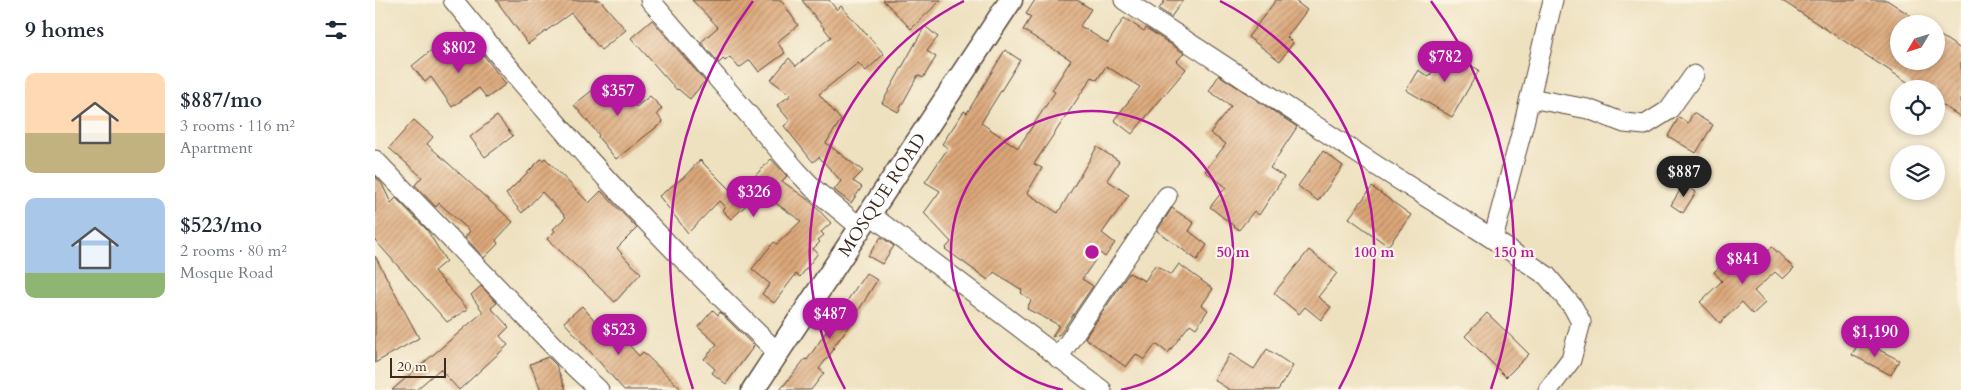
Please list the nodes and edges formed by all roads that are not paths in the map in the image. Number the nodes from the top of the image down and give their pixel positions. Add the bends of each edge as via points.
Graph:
1 (453, 0) edge
2 (1011, 0) edge
3 (1124, 0) edge
4 (1553, 0) edge
5 (654, 1) edge
6 (1694, 75) dead end
7 (1530, 98) junction
8 (375, 160) edge
9 (1167, 196) dead end
10 (866, 221) junction
11 (1493, 239) junction
12 (777, 353) junction
13 (1058, 358) junction
14 (599, 390) edge
15 (753, 390) edge
16 (1102, 390) edge
17 (1548, 390) edge

1 - 12 street via 632,206
2 - 10 street, MOSQUE ROAD
3 - 11 street
4 - 7 street
5 - 10 street via 814,189
6 - 7 street via 1669,110 1645,125 1624,124 1588,109
7 - 11 street
8 - 14 street
9 - 13 street
10 - 12 street, MOSQUE ROAD
10 - 13 street
11 - 17 street via 1547,276 1581,322 1571,360
12 - 15 street, MOSQUE ROAD
13 - 16 street

